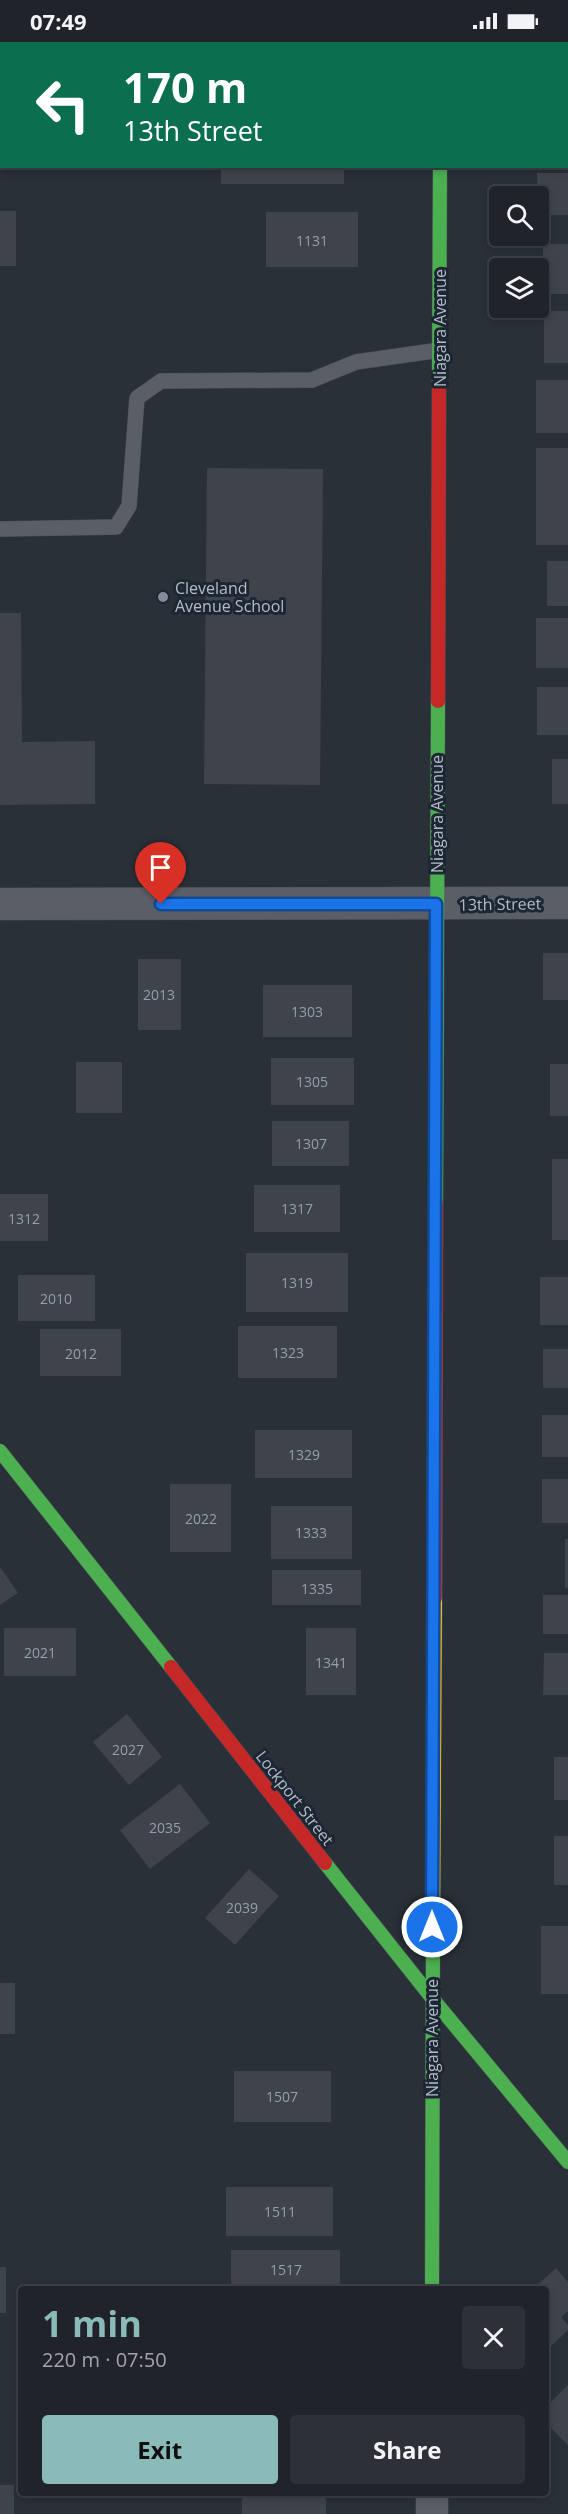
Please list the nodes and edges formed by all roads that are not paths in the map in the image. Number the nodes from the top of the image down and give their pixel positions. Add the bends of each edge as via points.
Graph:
1 (440, 168) edge
2 (440, 350) junction
3 (0, 529) edge
4 (568, 903) edge
5 (0, 904) edge
6 (436, 904) junction
7 (0, 1451) edge
8 (432, 1998) junction
9 (568, 2163) edge
10 (432, 2286) edge
11 (432, 2496) edge
12 (432, 2514) edge

1 - 2 street, Niagara Avenue
2 - 3 lane via 356,362 312,380 161,381 136,398 129,506 116,526
2 - 6 street, Niagara Avenue
4 - 6 street, 13th Street
5 - 6 street, 13th Street
6 - 8 street, Niagara Avenue
7 - 8 street, Lockport Street
8 - 9 street, Lockport Street
8 - 10 street, Niagara Avenue
11 - 12 street

